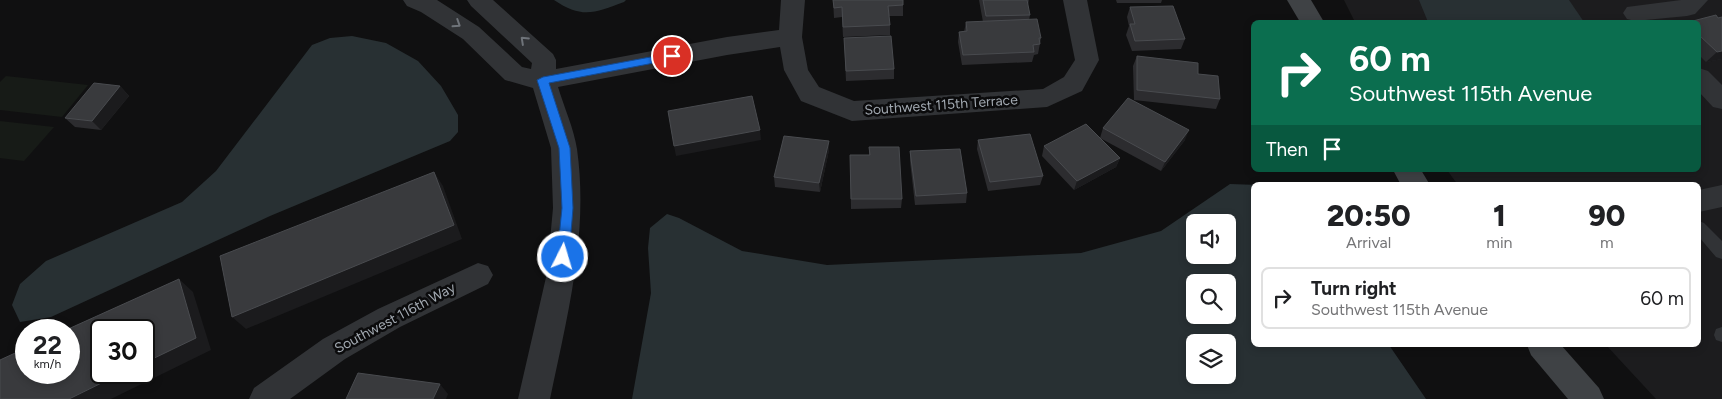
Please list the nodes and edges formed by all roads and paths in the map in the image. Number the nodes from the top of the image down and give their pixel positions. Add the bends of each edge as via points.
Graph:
1 (415, 0) edge
2 (480, 0) edge
3 (794, 0) edge
4 (1075, 0) edge
5 (1299, 0) edge
6 (1696, 0) edge
7 (1634, 12) edge
8 (1311, 20) edge
9 (790, 37) junction
10 (1708, 78) edge
11 (543, 80) junction
12 (1722, 100) edge
13 (1722, 196) edge
14 (1701, 201) edge
15 (1701, 229) edge
16 (1722, 252) edge
17 (478, 274) dead end
18 (1544, 347) edge
19 (265, 399) edge
20 (534, 399) edge
21 (1588, 399) edge

1 -> 11 street via 471,33 514,74
11 -> 2 street via 544,60
3 - 9 street, Southwest 115th Terrace
4 - 9 street, Southwest 115th Terrace via 1087,60 1072,84 1047,98 852,111 810,94 796,70
5 - 8 street
6 - 7 street via 1687,8
9 - 11 street
10 - 12 street
11 - 20 street via 564,148 567,208 562,274
13 - 14 street
15 - 16 lane
17 - 19 street, Southwest 116th Way via 334,349
18 - 21 street

